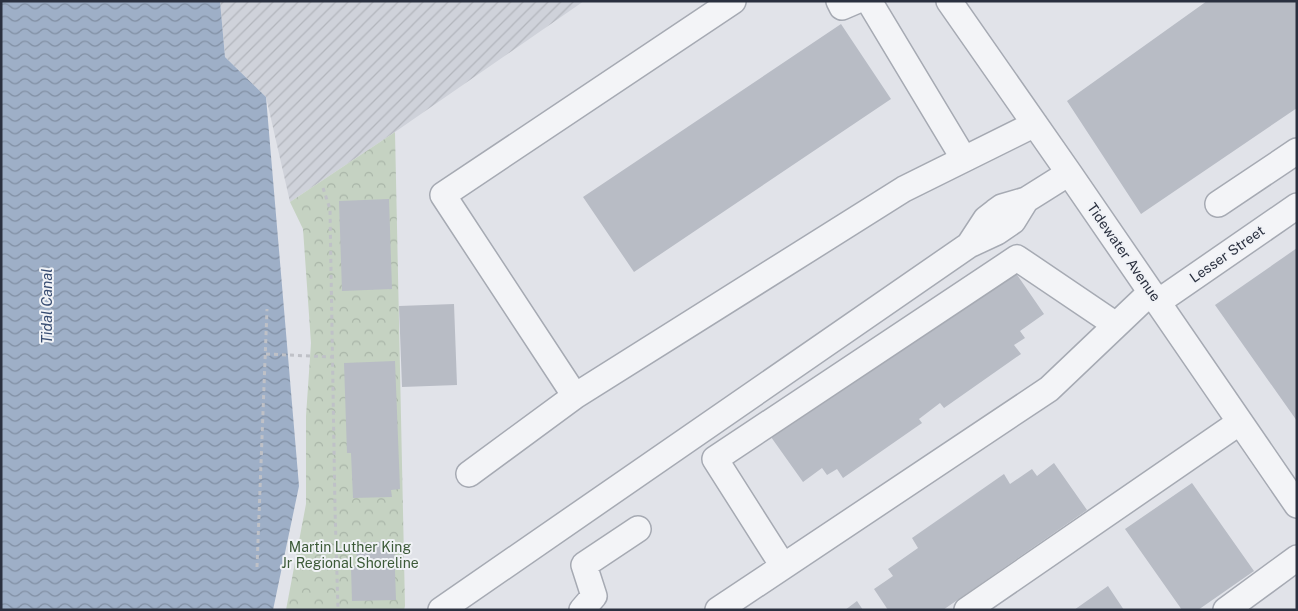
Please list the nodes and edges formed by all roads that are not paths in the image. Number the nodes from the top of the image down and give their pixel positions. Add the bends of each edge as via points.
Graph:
1 (733, 1) edge
2 (838, 1) edge
3 (856, 1) edge
4 (869, 1) edge
5 (949, 1) edge
6 (1035, 124) junction
7 (1297, 151) edge
8 (964, 159) junction
9 (1070, 173) junction
10 (1218, 204) dead end
11 (1297, 206) edge
12 (1155, 297) junction
13 (1116, 324) junction
14 (575, 396) junction
15 (1240, 422) junction
16 (468, 474) dead end
17 (1297, 505) edge
18 (638, 529) dead end
19 (1297, 558) edge
20 (783, 566) junction
21 (441, 610) edge
22 (582, 610) edge
23 (718, 610) edge
24 (967, 610) edge
25 (1226, 610) edge

1 - 14 street via 443,195
2 - 3 street via 842,7
4 - 8 street
5 - 6 street, Tidewater Avenue
6 - 8 street
6 - 9 street, Tidewater Avenue
7 - 10 street
8 - 14 street via 904,189
9 - 12 street, Tidewater Avenue
9 - 21 street via 1026,200 1002,206 986,219 969,245
11 - 12 street, Lesser Street
12 - 13 street, Lesser Street
12 - 15 street, Tidewater Avenue
13 - 20 street, Lesser Street via 1049,389
13 - 20 street via 1016,258 715,460
14 - 16 street
15 - 17 street, Tidewater Avenue
15 - 24 street
18 - 22 street via 584,565 594,596
19 - 25 street
20 - 23 street, Lesser Street

